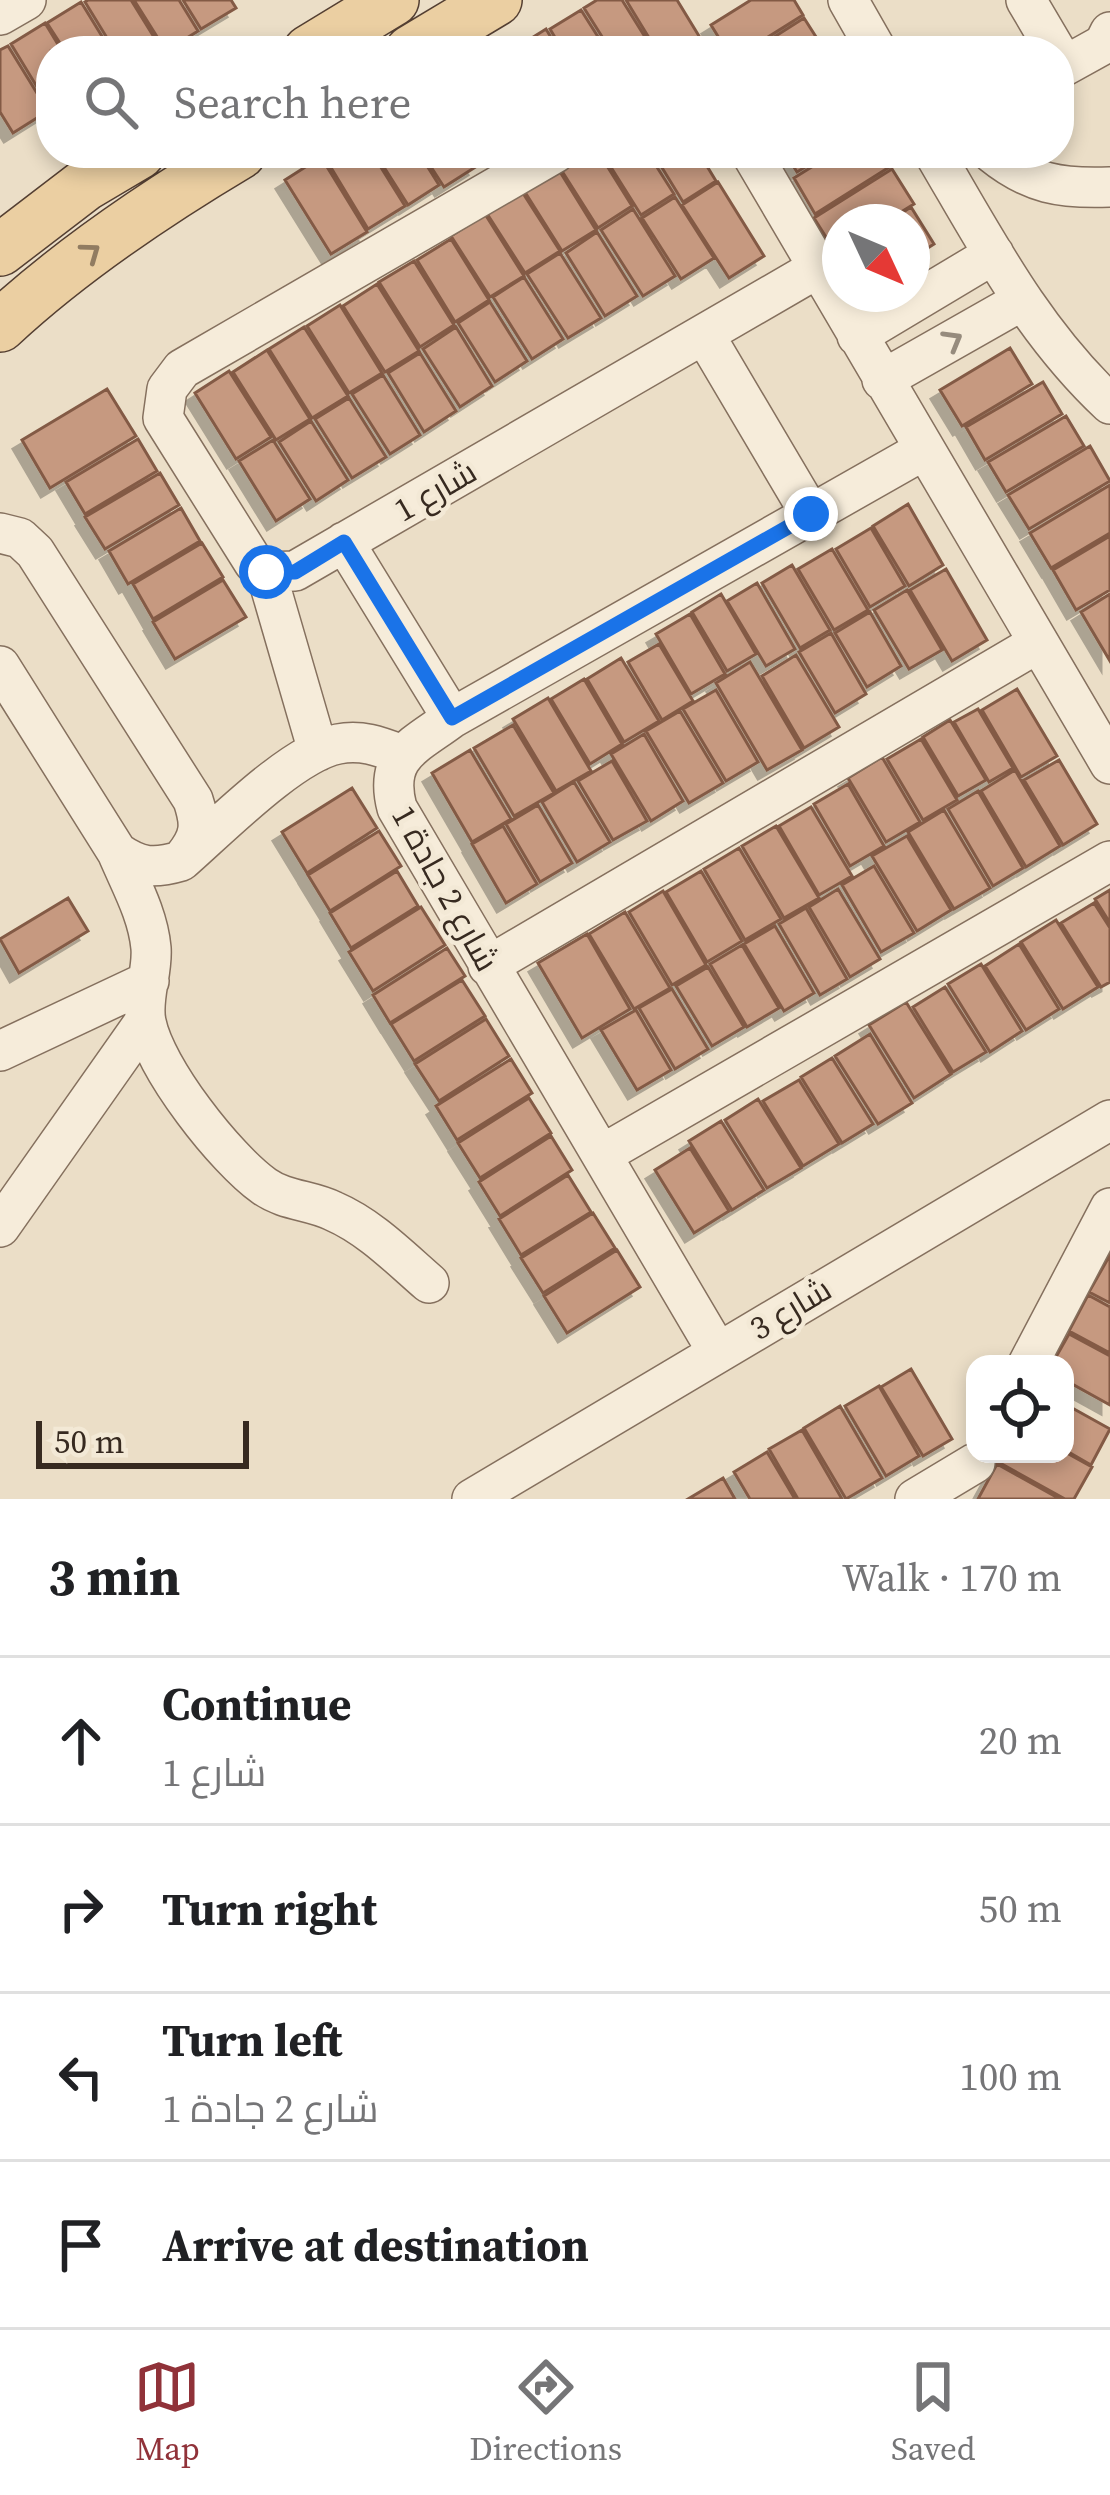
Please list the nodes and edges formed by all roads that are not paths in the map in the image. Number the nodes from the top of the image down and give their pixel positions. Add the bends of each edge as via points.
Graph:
1 (26, 0) edge
2 (496, 0) edge
3 (848, 0) edge
4 (1026, 0) edge
5 (386, 4) edge
6 (0, 15) edge
7 (1110, 32) edge
8 (336, 36) edge
9 (377, 36) edge
10 (436, 36) edge
11 (868, 36) edge
12 (1046, 36) edge
13 (1074, 56) edge
14 (115, 168) edge
15 (218, 168) edge
16 (529, 168) edge
17 (761, 168) edge
18 (943, 168) edge
19 (1010, 168) edge
20 (1110, 187) edge
21 (0, 250) edge
22 (994, 254) junction
23 (818, 268) junction
24 (1023, 300) junction
25 (0, 326) edge
26 (704, 334) junction
27 (857, 335) junction
28 (882, 380) junction
29 (1110, 404) edge
30 (924, 451) junction
31 (811, 514) junction
32 (0, 533) edge
33 (344, 542) junction
34 (266, 572) junction
35 (1038, 643) junction
36 (0, 666) edge
37 (452, 718) junction
38 (1105, 746) edge
39 (318, 752) junction
40 (402, 755) junction
41 (117, 852) junction
42 (181, 861) junction
43 (1110, 861) edge
44 (488, 966) junction
45 (149, 981) junction
46 (145, 1021) junction
47 (0, 1051) edge
48 (1110, 1120) edge
49 (603, 1154) junction
50 (1110, 1208) edge
51 (0, 1227) edge
52 (429, 1283) dead end
53 (717, 1351) junction
54 (1033, 1355) edge
55 (972, 1463) edge
56 (976, 1463) edge
57 (472, 1499) edge
58 (915, 1499) edge
59 (957, 1499) edge

1 - 6 street
2 - 10 main road
3 - 11 street
4 - 12 street
5 - 8 main road
5 - 9 main road via 374,23
7 - 13 street via 1104,44
14 - 21 main road
25 -> 15 main road via 38,290
16 - 34 street via 182,369 167,389 163,418
17 - 23 street
18 - 22 street
19 - 20 street via 1046,185
22 - 24 street
22 - 27 street
23 - 26 street, شارع 1
23 - 27 street
28 -> 24 street
24 - 29 street via 1069,365
26 - 31 street
26 - 33 street, شارع 1
27 - 28 street
28 - 30 street
30 - 31 street, شارع 2 جادة 1
30 - 35 street
31 - 37 street, شارع 2 جادة 1
32 - 42 street via 35,552 194,800 201,824
33 - 34 street, شارع 1 via 295,572
33 - 37 street
34 - 39 street
35 - 38 street
35 - 44 street
36 - 41 street
37 - 40 street, شارع 2 جادة 1
39 - 40 street via 370,742
39 - 42 street
40 - 44 street, شارع 2 جادة 1 via 390,784 397,808
41 - 42 street via 135,865
41 - 45 street via 145,918
43 - 49 street
44 - 49 street, شارع 2 جادة 1
45 - 46 street
45 - 47 street
46 - 51 street
46 - 52 street via 197,1116 265,1186 368,1230
48 - 53 street, شارع 3
49 - 53 street, شارع 2 جادة 1
50 - 54 street
53 - 57 street, شارع 3
55 - 58 street
56 - 59 street

